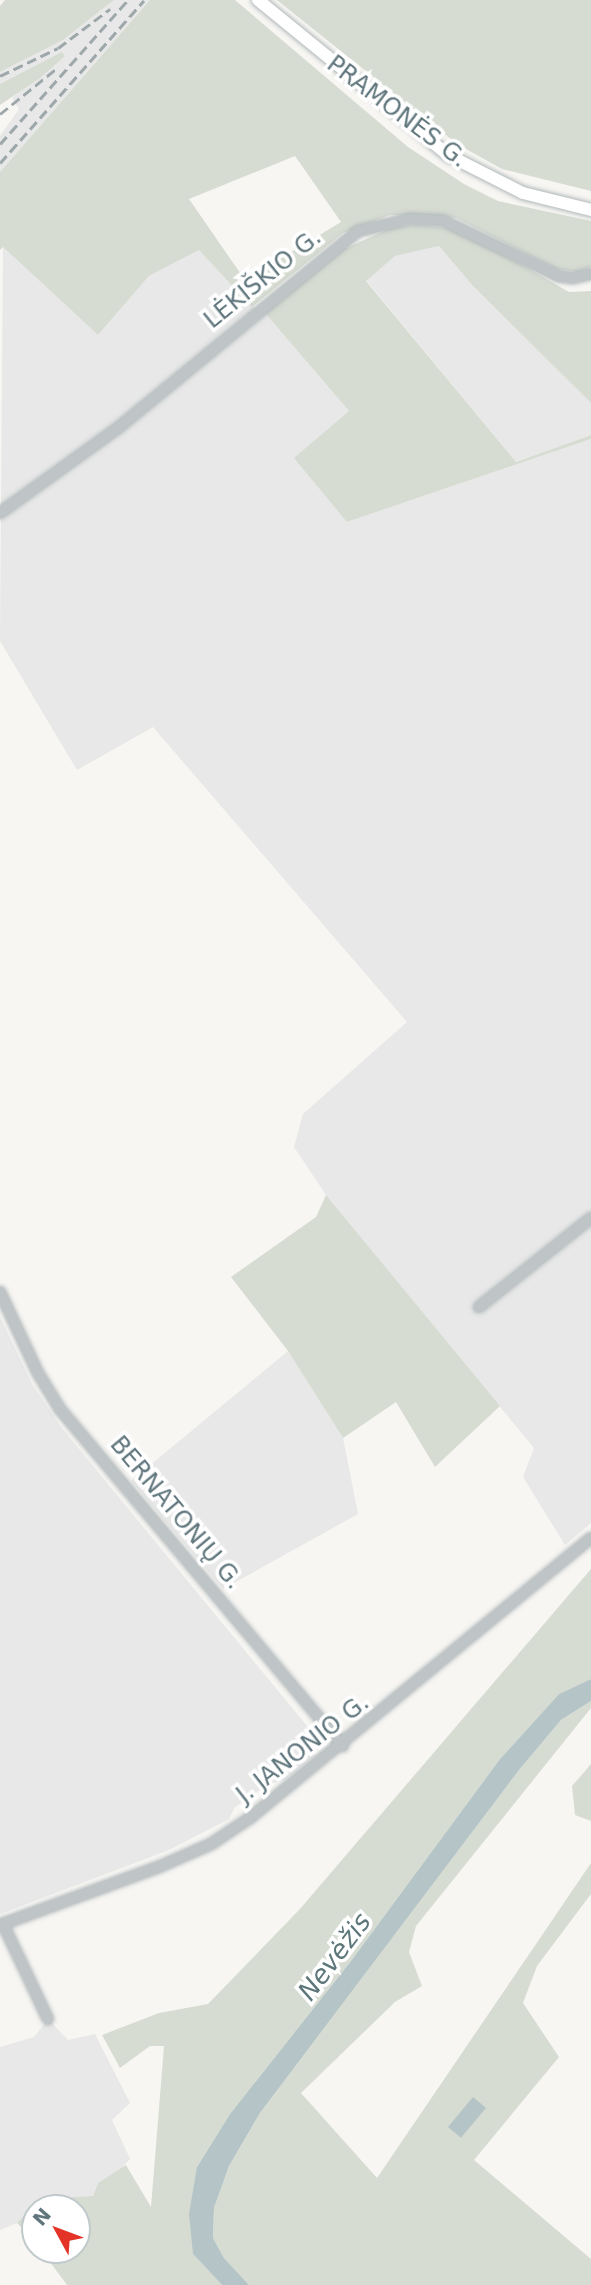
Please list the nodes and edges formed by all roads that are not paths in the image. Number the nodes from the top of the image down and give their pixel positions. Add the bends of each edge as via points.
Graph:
1 (258, 0) edge
2 (591, 210) edge
3 (591, 274) edge
4 (0, 513) edge
5 (591, 1218) edge
6 (0, 1292) edge
7 (479, 1307) dead end
8 (591, 1538) edge
9 (343, 1746) junction
10 (2, 1924) edge
11 (48, 2019) dead end

1 - 2 main road, PRAMONĖS G. via 448,155 523,193
3 - 4 street, LĖKIŠKIO G. via 559,275 444,221 410,219 358,231 118,428
5 - 7 street
6 - 9 street, BERNATONIŲ G. via 60,1409
8 - 9 street, J. JANONIO G.
9 - 10 street, J. JANONIO G. via 279,1798 211,1844
10 - 11 street

